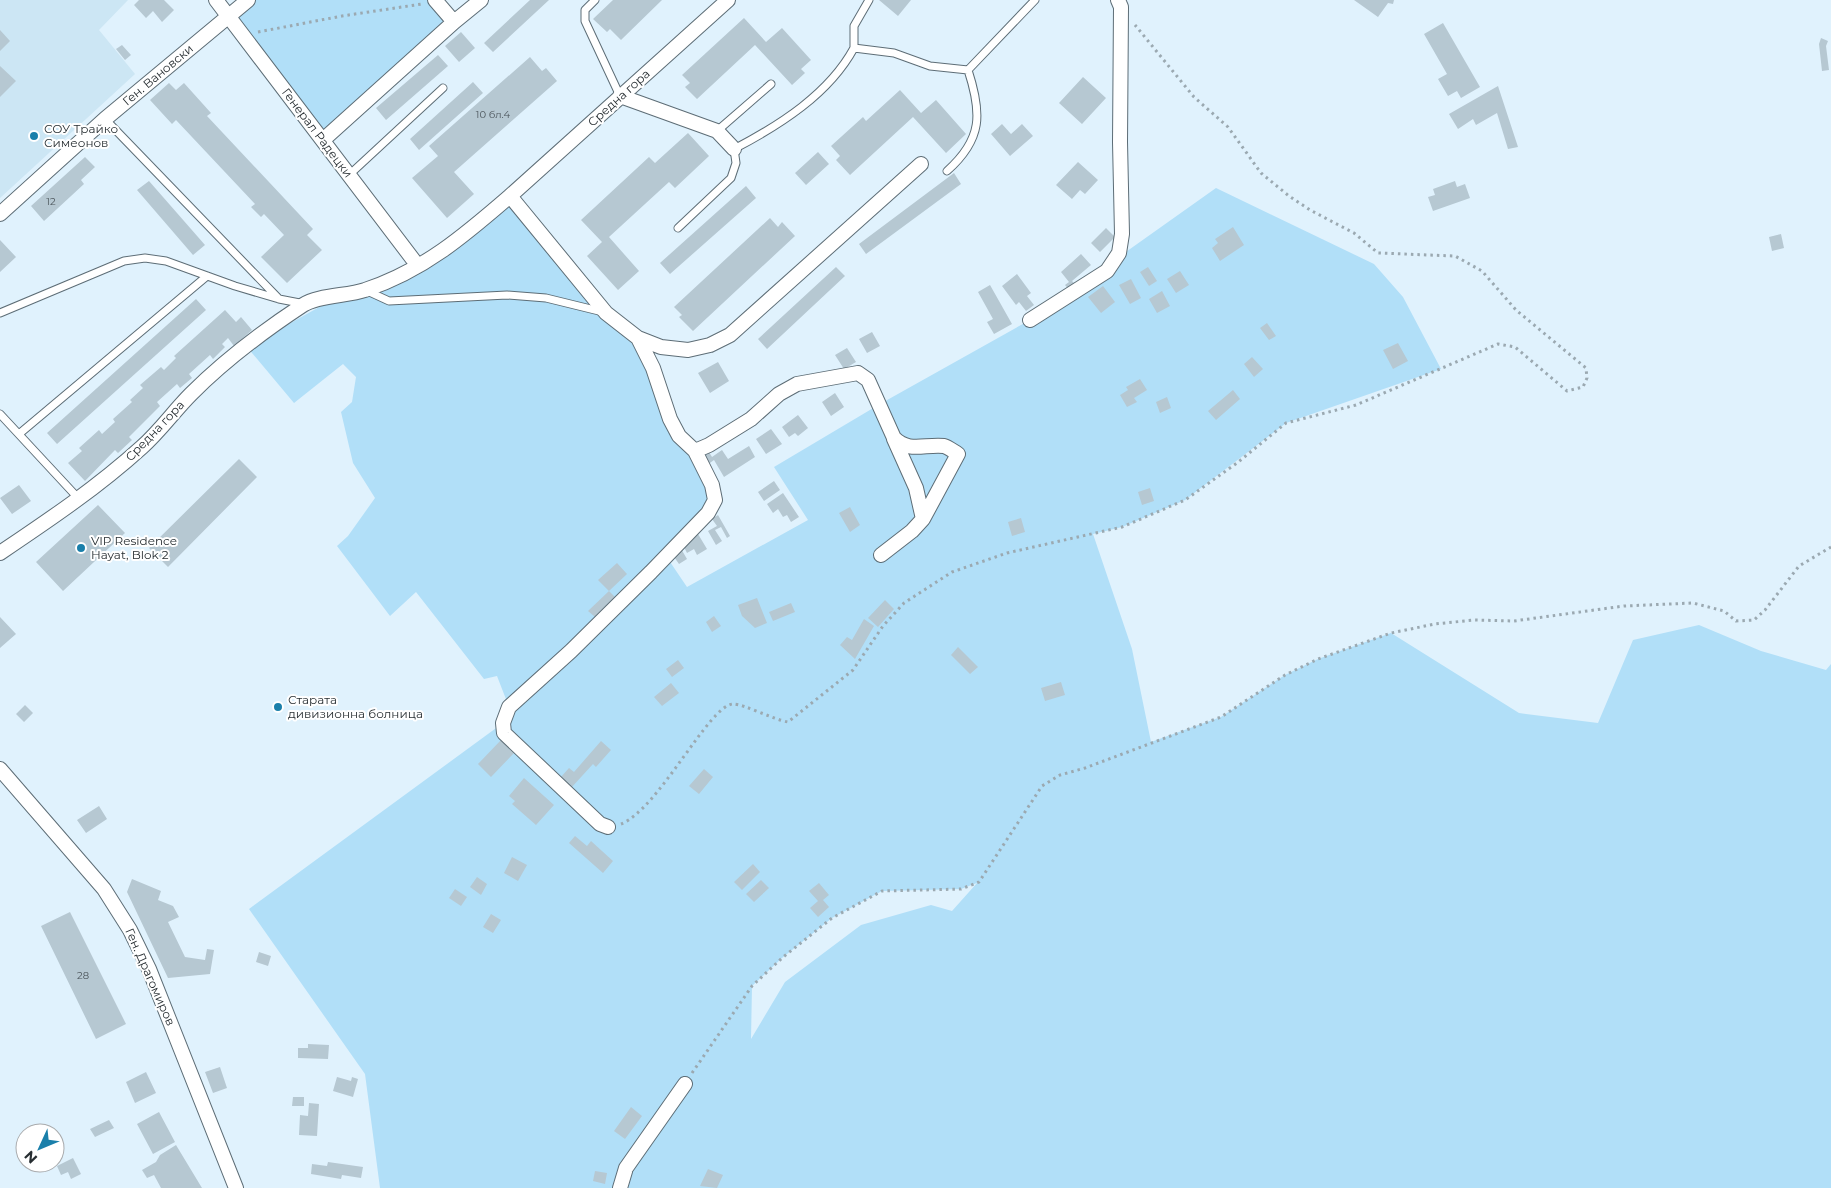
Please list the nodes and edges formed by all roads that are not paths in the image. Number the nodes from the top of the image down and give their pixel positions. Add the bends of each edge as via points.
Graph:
1 (216, 0) edge
2 (248, 0) edge
3 (481, 0) edge
4 (595, 0) edge
5 (728, 0) edge
6 (870, 0) edge
7 (1035, 0) edge
8 (436, 1) edge
9 (1119, 3) edge
10 (228, 17) junction
11 (454, 22) junction
12 (854, 48) junction
13 (968, 70) junction
14 (771, 84) dead end
15 (443, 88) dead end
16 (620, 96) junction
17 (105, 118) junction
18 (717, 131) junction
19 (323, 140) junction
20 (734, 148) junction
21 (922, 164) dead end
22 (947, 171) dead end
23 (349, 175) junction
24 (510, 196) junction
25 (0, 214) edge
26 (678, 228) dead end
27 (418, 266) junction
28 (207, 276) junction
29 (365, 290) junction
30 (279, 299) junction
31 (305, 304) junction
32 (0, 313) edge
33 (606, 313) junction
34 (1030, 320) dead end
35 (638, 338) junction
36 (0, 414) edge
37 (19, 434) junction
38 (894, 438) junction
39 (695, 450) junction
40 (80, 499) junction
41 (923, 519) junction
42 (0, 553) edge
43 (880, 555) dead end
44 (0, 769) edge
45 (608, 827) road end
46 (685, 1084) road end
47 (236, 1188) edge
48 (620, 1188) edge

1 - 10 street, Генерал Радецки
2 - 10 street, Ген. Вановски
3 - 11 street
4 - 16 lane via 585,10 585,22
5 - 16 street, Средна гора
6 - 12 lane via 854,26
7 - 13 lane
8 - 11 street
9 - 34 street via 1122,234 1119,253 1107,272
10 - 17 street, Ген. Вановски
10 - 19 street, Генерал Радецки
11 - 19 street
12 - 13 lane via 894,52 930,66
12 - 20 lane via 832,81 796,111 754,139
13 - 22 lane via 977,98 978,123 963,156
14 - 18 lane
15 - 23 lane
16 - 18 street
16 - 24 street, Средна гора
17 - 25 street, Ген. Вановски
17 - 30 lane
18 - 20 street
19 - 23 street, Генерал Радецки
20 - 26 lane via 736,162 731,178
21 - 35 street via 730,335 710,345 688,350 661,347
23 - 27 street, Генерал Радецки
24 - 27 street, Средна гора via 452,245
24 - 33 street
27 - 29 street, Средна гора
28 - 30 lane
28 - 32 lane via 166,261 144,258 124,261
28 - 37 lane
29 - 31 street, Средна гора
29 - 33 lane via 389,301 507,295 546,298
30 - 31 lane
31 - 40 street, Средна гора via 221,365 145,445
33 - 35 street
35 - 39 street via 653,368 670,419 679,436
36 - 37 lane
37 - 40 lane
38 - 39 street via 868,380 858,373 796,384 779,394 751,419
38 - 41 street via 916,488
38 - 41 street via 909,448 946,446 958,454
39 - 45 street via 712,485 715,500 708,513 571,651 509,707 503,723 504,733 600,824
40 - 42 street, Средна гора
41 - 43 street
44 - 47 street, Ген. Драгомиров via 104,889 130,930 149,969
46 - 48 street via 626,1168

